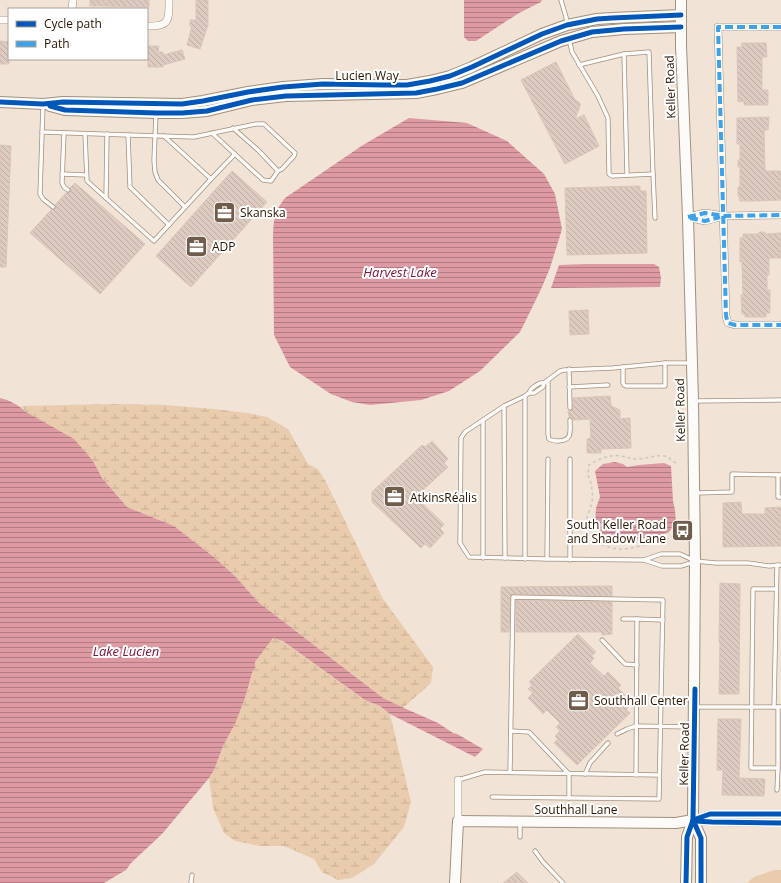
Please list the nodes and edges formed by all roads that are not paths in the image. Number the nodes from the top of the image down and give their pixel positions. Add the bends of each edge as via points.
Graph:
1 (169, 0) edge
2 (561, 0) edge
3 (681, 0) edge
4 (681, 15) junction
5 (567, 25) junction
6 (148, 26) edge
7 (681, 27) junction
8 (781, 28) edge
9 (569, 38) junction
10 (624, 54) junction
11 (579, 65) junction
12 (0, 102) edge
13 (43, 104) junction
14 (156, 108) junction
15 (233, 128) junction
16 (42, 132) junction
17 (64, 133) junction
18 (212, 133) junction
19 (85, 134) junction
20 (107, 134) junction
21 (128, 135) junction
22 (155, 136) junction
23 (164, 136) junction
24 (235, 154) junction
25 (278, 171) junction
26 (62, 174) junction
27 (86, 174) junction
28 (653, 174) junction
29 (627, 175) junction
30 (210, 179) junction
31 (68, 190) dead end
32 (106, 198) junction
33 (53, 207) dead end
34 (185, 207) junction
35 (781, 215) edge
36 (724, 216) junction
37 (688, 217) junction
38 (655, 218) dead end
39 (169, 225) junction
40 (781, 325) edge
41 (665, 363) junction
42 (692, 363) junction
43 (623, 367) junction
44 (569, 369) junction
45 (548, 380) junction
46 (608, 385) dead end
47 (569, 387) junction
48 (525, 396) junction
49 (781, 400) edge
50 (693, 401) junction
51 (504, 406) junction
52 (570, 408) dead end
53 (482, 420) junction
54 (570, 420) dead end
55 (548, 459) dead end
56 (570, 459) dead end
57 (779, 475) edge
58 (694, 493) junction
59 (781, 497) edge
60 (483, 558) junction
61 (505, 558) junction
62 (525, 559) junction
63 (547, 560) junction
64 (570, 560) junction
65 (644, 560) junction
66 (695, 561) junction
67 (779, 565) edge
68 (776, 589) junction
69 (623, 619) dead end
70 (637, 620) junction
71 (663, 620) junction
72 (602, 640) dead end
73 (637, 664) junction
74 (694, 707) junction
75 (751, 707) junction
76 (778, 707) edge
77 (636, 726) junction
78 (660, 726) junction
79 (694, 727) junction
80 (510, 731) junction
81 (617, 734) dead end
82 (608, 743) dead end
83 (778, 768) junction
84 (510, 772) junction
85 (569, 774) junction
86 (585, 774) junction
87 (636, 775) junction
88 (659, 775) junction
89 (458, 780) joint
90 (777, 790) dead end
91 (492, 797) dead end
92 (569, 798) junction
93 (781, 814) edge
94 (693, 820) junction
95 (458, 821) junction
96 (520, 821) junction
97 (781, 823) edge
98 (520, 837) dead end
99 (534, 851) dead end
100 (192, 875) dead end
101 (192, 883) edge
102 (455, 883) edge
103 (563, 883) edge
104 (686, 883) edge
105 (701, 883) edge

1 - 6 street via 167,21 159,26
2 - 5 lane
3 - 4 street, Keller Road
4 - 5 street, Lucien Way via 597,19
4 - 7 street, Keller Road
5 - 9 street
5 - 14 street, Lucien Way via 450,76 430,81 407,85 323,84 283,87
7 - 9 street, Lucien Way via 608,30
7 - 37 street, Keller Road
8 - 36 street via 718,27
9 - 11 lane via 572,52
9 - 14 street, Lucien Way via 462,83 416,93 286,96 252,100 207,111
10 - 11 lane
10 - 28 lane via 649,52
10 - 29 lane
11 - 29 lane via 608,118 609,174
12 - 13 street, Lucien Way
13 - 14 street, Lucien Way via 64,102
13 - 16 lane
14 - 22 lane
15 - 18 lane
15 - 25 lane
15 - 25 lane via 264,124 295,153
16 - 17 lane
16 - 33 lane via 40,194
17 - 19 lane
17 - 26 lane
18 - 23 lane via 194,137
18 - 24 lane
19 - 20 lane
19 - 27 lane
20 - 21 lane
20 - 32 lane
21 - 22 lane
21 - 39 lane via 130,187
22 - 23 lane
22 - 34 lane via 154,160 158,180
23 - 30 lane
24 - 25 lane via 263,180 271,181
24 - 30 lane
26 - 27 lane
26 - 31 lane via 62,183
27 - 32 lane via 87,181
28 - 29 lane
28 - 38 lane
30 - 34 lane
32 - 39 lane via 154,241
34 - 39 lane
35 - 36 street
36 - 37 street via 705,213
36 - 40 street via 728,322 735,325
37 - 42 street, Keller Road
41 - 42 lane
41 - 43 lane
41 - 43 lane via 665,386 626,386 623,383
42 - 50 street, Keller Road
43 - 44 lane
44 - 45 lane via 560,371
44 - 47 lane
45 - 48 lane via 540,383
45 - 54 lane via 549,439 566,440 569,436
46 - 47 lane
47 - 52 lane
48 - 51 lane
48 - 62 lane
49 - 50 lane
50 - 58 street, Keller Road
51 - 53 lane
51 - 61 lane
53 - 60 lane
53 - 60 lane via 461,438 460,543 469,558
55 - 63 lane
56 - 64 lane
57 - 58 lane via 732,474 732,492
57 - 59 lane via 778,497
58 - 66 street, Keller Road
60 - 61 lane
61 - 62 lane
62 - 63 lane
63 - 64 lane
64 - 65 lane
65 - 66 lane via 662,566 681,566
65 - 66 lane via 661,554 680,554
66 - 67 lane
66 - 74 street, Keller Road
67 - 68 lane
68 - 75 lane via 753,589
68 - 76 lane
69 - 70 lane
70 - 71 lane
70 - 73 lane
71 - 78 lane
71 - 80 lane via 663,600 513,597
72 - 73 lane via 625,664
73 - 77 lane
74 - 75 lane
74 - 79 street, Keller Road
75 - 76 lane
75 - 83 lane via 751,768
76 - 83 lane
77 - 78 lane
77 - 81 lane
77 - 87 lane
78 - 79 lane
78 - 88 lane
79 - 94 street, Keller Road
80 - 84 lane
80 - 85 lane via 529,732
82 - 86 lane via 590,763
83 - 90 lane
84 - 85 lane
84 - 89 lane via 486,772
85 - 86 lane
85 - 92 lane
86 - 87 lane
87 - 88 lane
88 - 92 lane via 659,799
89 - 95 street
91 - 92 lane
93 - 94 street via 710,814
94 - 96 street, Southhall Lane via 676,823
94 - 97 street
94 - 104 street, Keller Road via 687,837
94 - 105 street, Keller Road via 700,838
95 - 96 street, Southhall Lane
95 - 102 street
96 - 98 lane
99 - 103 lane
100 - 101 lane

